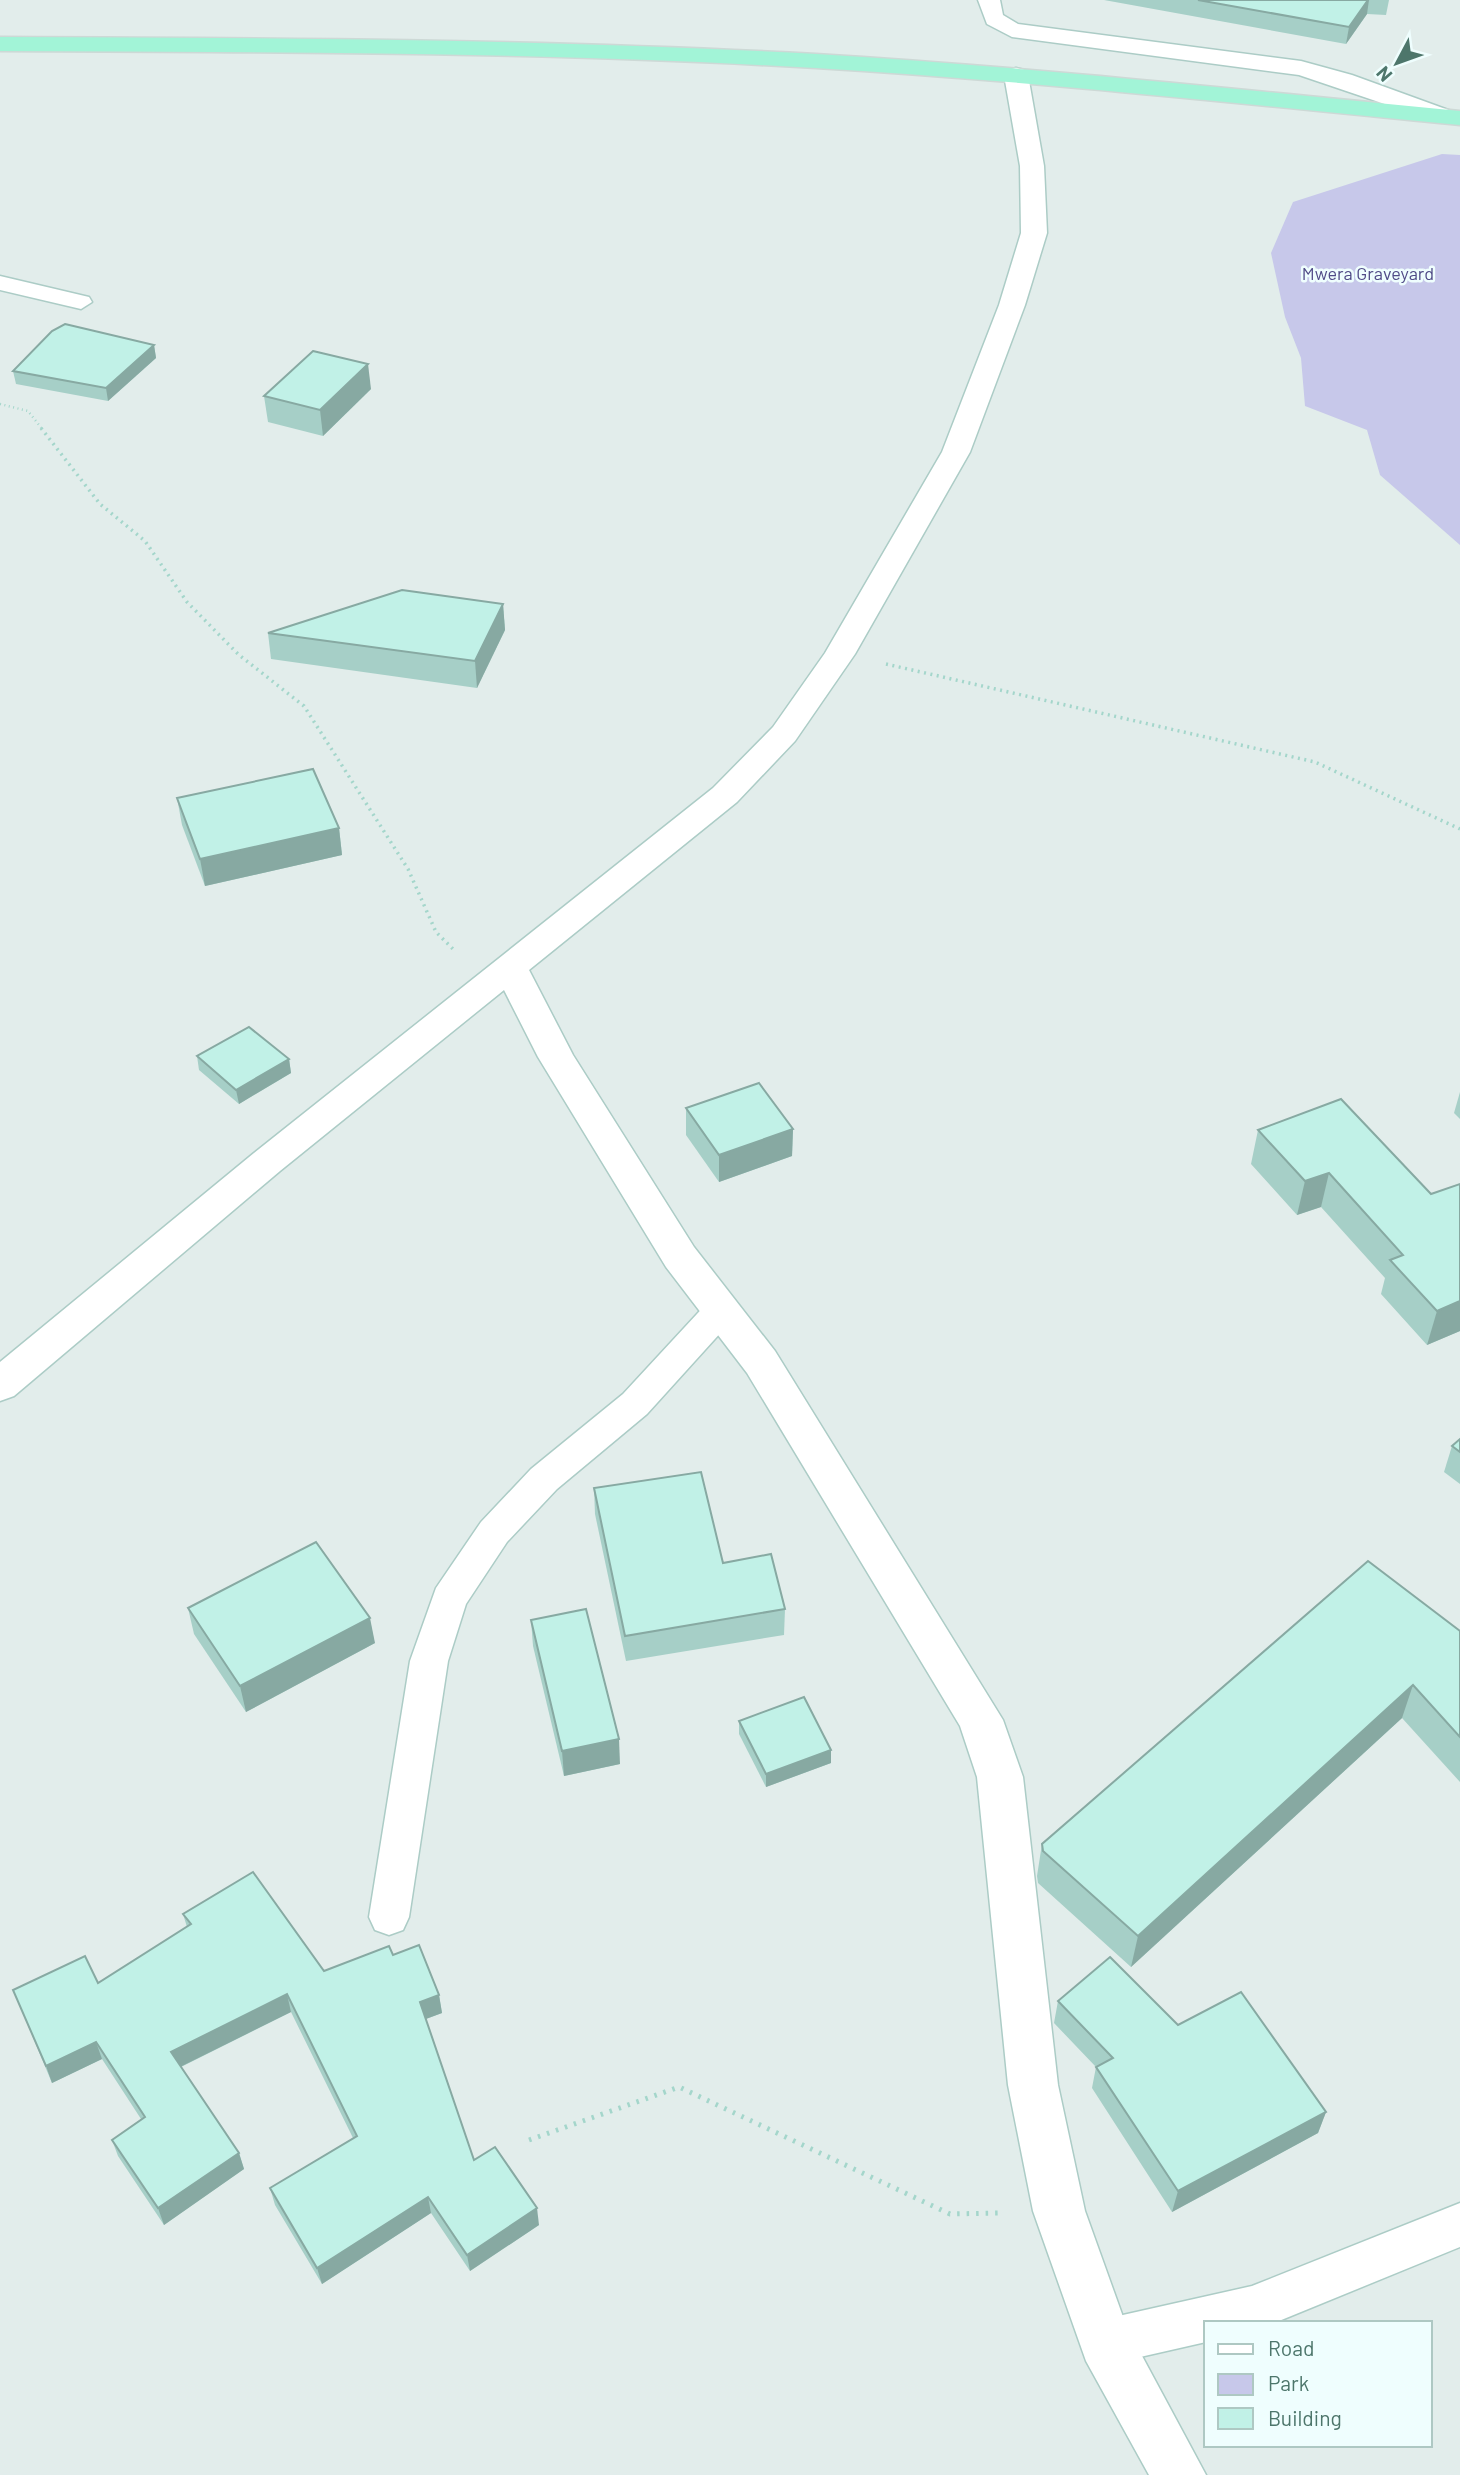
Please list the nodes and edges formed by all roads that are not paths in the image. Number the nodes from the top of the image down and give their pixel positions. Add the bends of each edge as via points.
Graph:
1 (989, 0) edge
2 (0, 44) edge
3 (1016, 75) junction
4 (1451, 117) edge
5 (0, 283) edge
6 (81, 302) dead end
7 (500, 977) junction
8 (721, 1310) junction
9 (0, 1385) edge
10 (389, 1917) dead end
11 (1460, 2225) edge
12 (1105, 2342) junction
13 (1179, 2475) edge

1 - 4 street via 990,15 1012,30 1301,68
2 - 3 highway via 341,45 813,61
3 - 4 highway
3 - 7 street via 1032,166 1034,233 956,452 841,654 784,734 725,795
5 - 6 lane
7 - 8 street via 556,1057 680,1257
7 - 9 street via 267,1162
8 - 10 lane via 635,1404 544,1479 494,1532 449,1599 429,1661
8 - 12 street via 761,1362 981,1720 1000,1777 1033,2085 1059,2211
11 - 12 lane via 1252,2309
12 - 13 street

